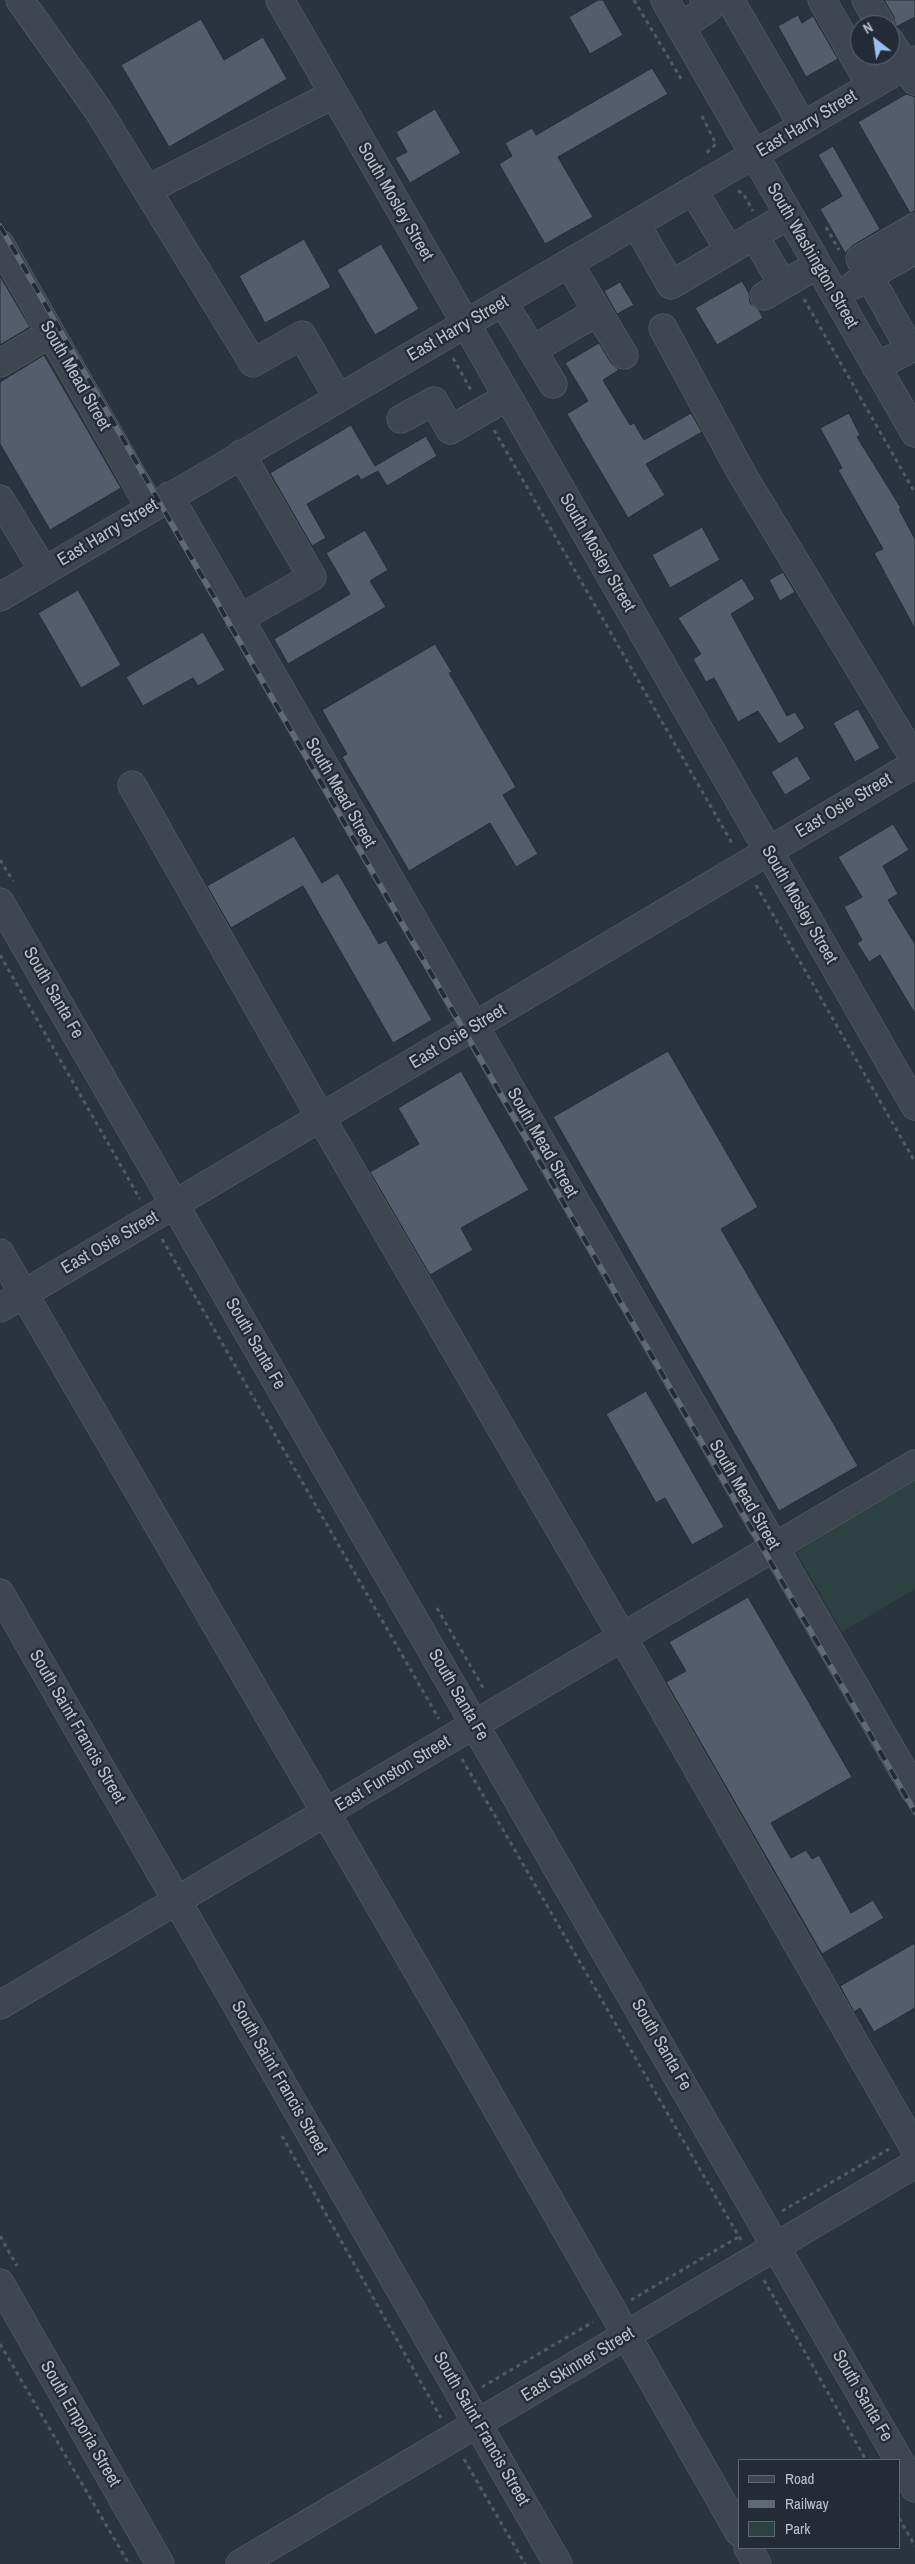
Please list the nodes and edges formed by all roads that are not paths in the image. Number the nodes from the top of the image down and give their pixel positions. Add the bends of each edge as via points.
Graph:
1 (20, 0) edge
2 (280, 0) edge
3 (665, 0) edge
4 (822, 0) edge
5 (866, 0) edge
6 (717, 2) edge
7 (875, 15) edge
8 (680, 27) junction
9 (900, 54) edge
10 (912, 69) edge
11 (871, 86) junction
12 (334, 94) junction
13 (803, 126) junction
14 (754, 155) junction
15 (147, 190) junction
16 (693, 190) junction
17 (789, 215) junction
18 (636, 224) junction
19 (915, 227) edge
20 (754, 236) junction
21 (0, 244) edge
22 (729, 250) junction
23 (915, 250) edge
24 (569, 264) junction
25 (817, 265) junction
26 (869, 276) junction
27 (835, 295) junction
28 (503, 302) junction
29 (598, 312) junction
30 (465, 324) junction
31 (663, 328) dead end
32 (51, 333) junction
33 (532, 350) junction
34 (624, 356) dead end
35 (0, 363) edge
36 (876, 367) junction
37 (552, 384) dead end
38 (507, 397) junction
39 (338, 398) junction
40 (401, 419) dead end
41 (915, 433) edge
42 (242, 454) junction
43 (0, 499) edge
44 (160, 502) junction
45 (8, 528) edge
46 (44, 571) junction
47 (0, 597) edge
48 (239, 619) junction
49 (915, 762) edge
50 (132, 785) dead end
51 (768, 852) junction
52 (0, 902) edge
53 (475, 1027) junction
54 (915, 1106) edge
55 (321, 1118) junction
56 (175, 1205) junction
57 (0, 1253) edge
58 (24, 1294) junction
59 (0, 1308) edge
60 (915, 1464) edge
61 (774, 1548) junction
62 (0, 1593) edge
63 (623, 1638) junction
64 (475, 1725) junction
65 (915, 1791) edge
66 (326, 1814) junction
67 (178, 1901) junction
68 (0, 2005) edge
69 (912, 2143) edge
70 (915, 2164) edge
71 (777, 2247) junction
72 (0, 2283) edge
73 (627, 2336) junction
74 (478, 2424) junction
75 (898, 2459) edge
76 (900, 2462) edge
77 (915, 2488) edge
78 (738, 2530) edge
79 (749, 2549) edge
80 (160, 2564) edge
81 (240, 2564) edge
82 (558, 2564) edge
83 (757, 2564) edge

1 - 15 street via 98,110
2 - 12 street, South Mosley Street
3 - 8 street, South Washington Street
4 - 11 street
5 - 7 street
6 - 8 street
6 - 13 street
8 - 14 street, South Washington Street
9 - 10 street
10 - 11 street, East Harry Street
11 - 13 street, East Harry Street
12 - 15 street
12 - 30 street, South Mosley Street
13 - 14 street, East Harry Street
14 - 16 street, East Harry Street
14 - 17 street, South Washington Street
15 - 39 street via 254,363 302,335
16 - 18 street, East Harry Street
16 - 22 street
17 - 20 street
17 - 25 street, South Washington Street
18 - 22 street via 671,284
18 - 24 street, East Harry Street
19 - 26 street via 860,259
20 - 22 street
20 - 25 street via 774,291
21 - 32 street, South Mead Street
23 - 26 street
24 - 28 street, East Harry Street
24 - 29 street
25 - 27 street, South Washington Street
26 - 27 street
26 - 36 street via 910,349
27 - 36 street, South Washington Street
28 - 30 street, East Harry Street
28 - 33 street
29 - 33 street
29 - 34 street
30 - 38 street, South Mosley Street
30 - 39 street, East Harry Street
31 - 49 street via 742,474
32 - 35 street
32 - 44 street, South Mead Street
33 - 37 street
36 - 41 street, South Washington Street
38 - 40 street via 450,430 434,401
38 - 51 street, South Mosley Street
39 - 42 street, East Harry Street
42 - 44 street, East Harry Street
42 - 48 street via 312,577
43 - 45 street
44 - 46 street, East Harry Street
44 - 48 street, South Mead Street
45 - 46 street
46 - 47 street, East Harry Street
48 - 53 street, South Mead Street
49 - 51 street, East Osie Street
50 - 55 street
51 - 53 street, East Osie Street
51 - 54 street, South Mosley Street
52 - 56 street, South Santa Fe
53 - 55 street, East Osie Street
53 - 61 street, South Mead Street
55 - 56 street, East Osie Street
55 - 63 street
56 - 58 street, East Osie Street
56 - 64 street, South Santa Fe
57 - 58 street
58 - 59 street, East Osie Street
58 - 66 street
60 - 61 street, East Funston Street
61 - 63 street, East Funston Street
61 - 65 street, South Mead Street
62 - 67 street, South Saint Francis Street
63 - 64 street, East Funston Street
63 - 69 street
64 - 66 street, East Funston Street
64 - 71 street, South Santa Fe
66 - 67 street, East Funston Street
66 - 73 street
67 - 68 street, East Funston Street
67 - 74 street, South Saint Francis Street
70 - 71 street, East Skinner Street
71 - 73 street, East Skinner Street
71 - 75 street, South Santa Fe
72 - 80 street, South Emporia Street
73 - 74 street, East Skinner Street
73 - 78 street
74 - 81 street, East Skinner Street
74 - 82 street, South Saint Francis Street
76 - 77 street, South Santa Fe
79 - 83 street

